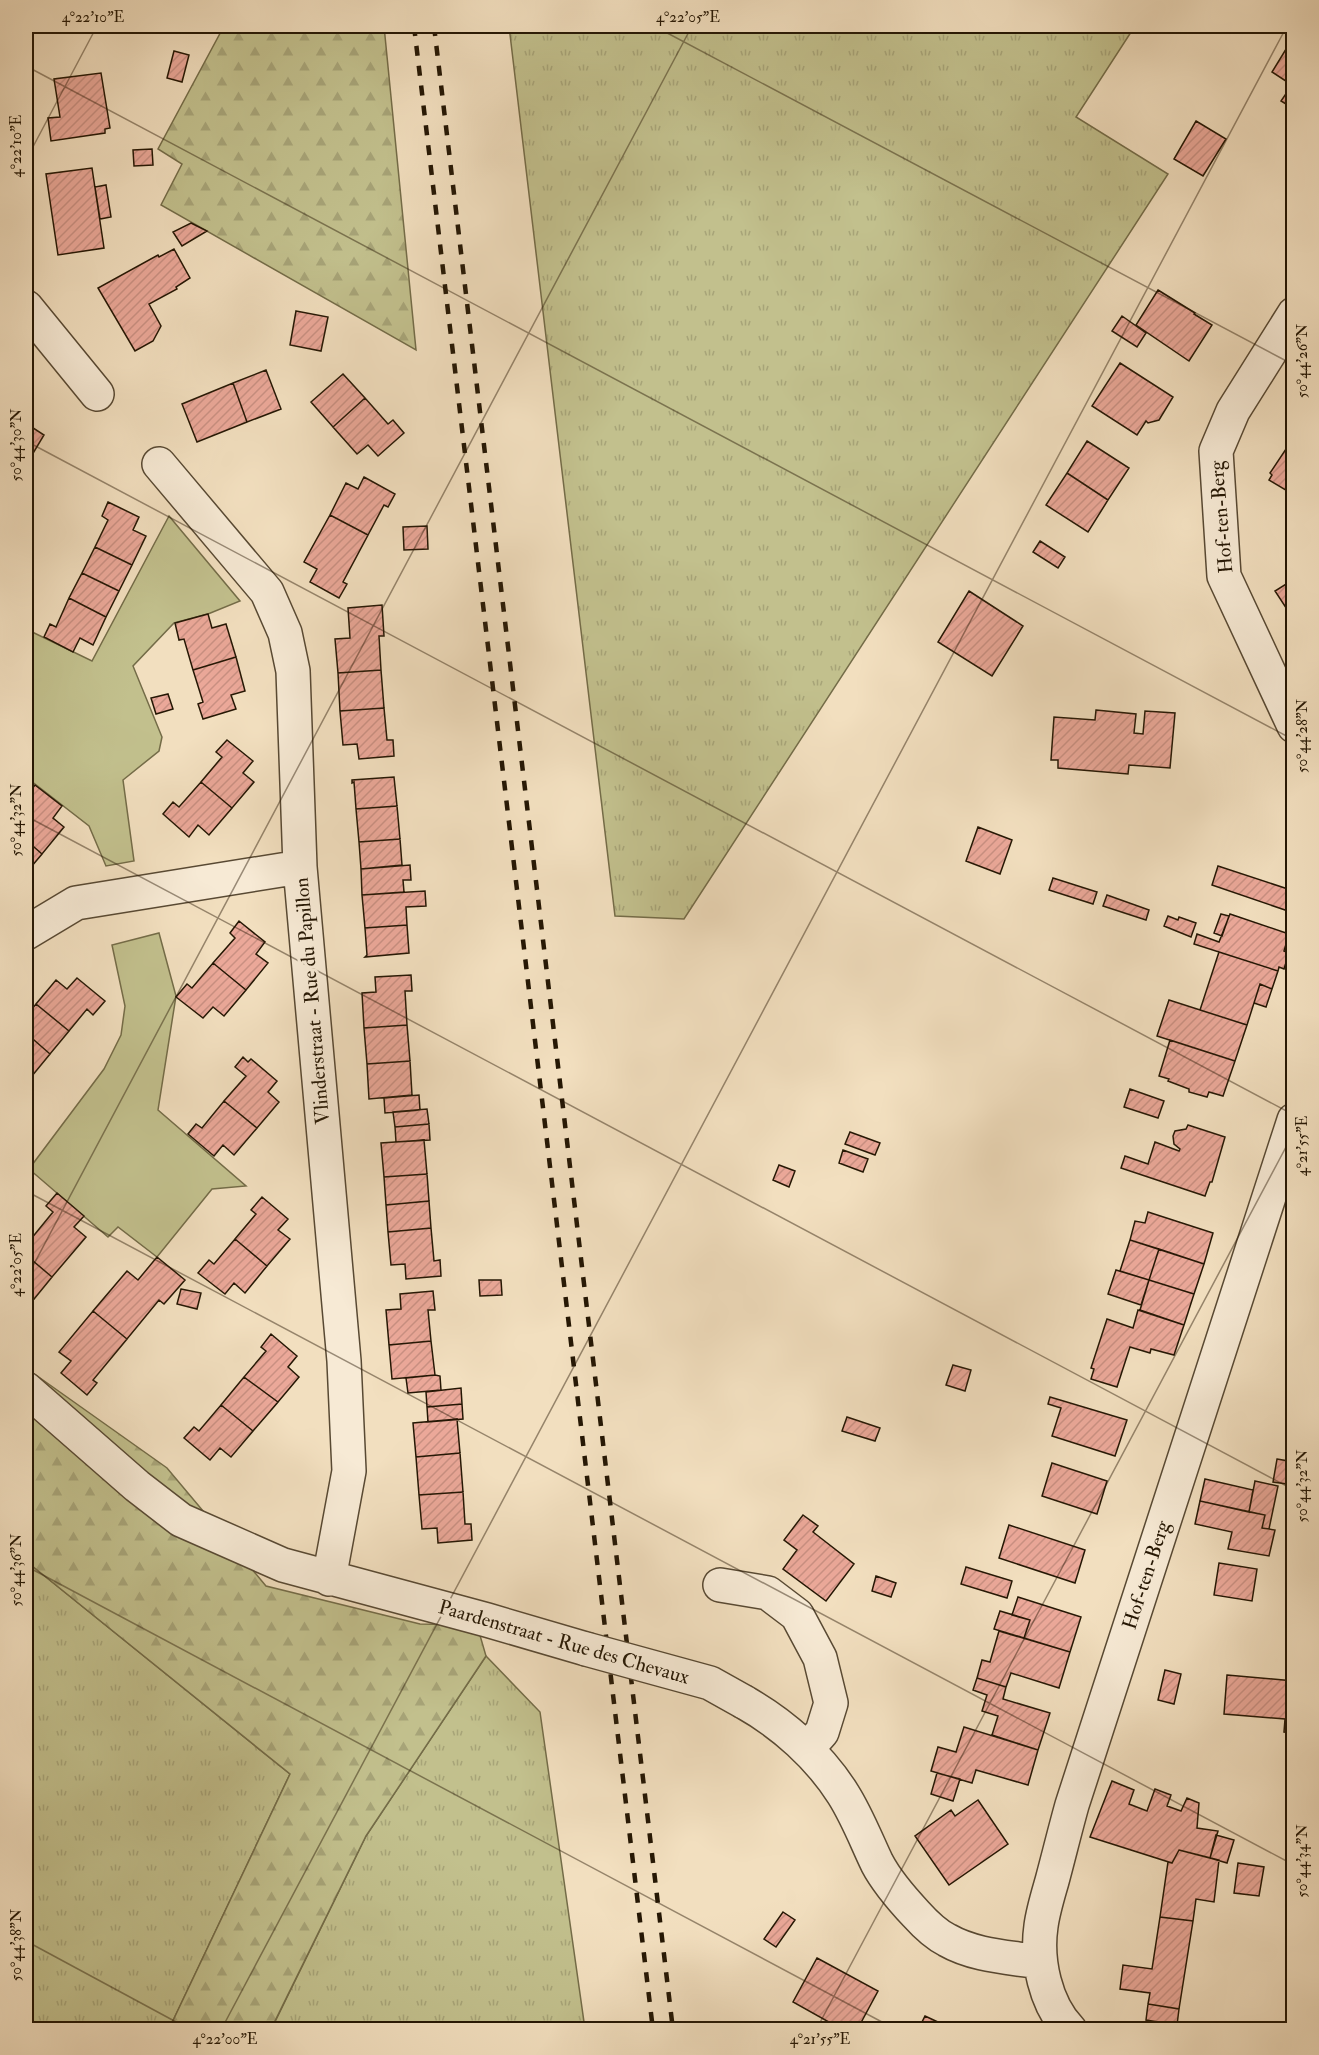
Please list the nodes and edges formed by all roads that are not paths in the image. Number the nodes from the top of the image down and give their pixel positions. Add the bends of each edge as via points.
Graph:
1 (26, 307) edge
2 (1293, 314) edge
3 (97, 394) dead end
4 (159, 464) dead end
5 (1293, 726) edge
6 (300, 867) junction
7 (26, 933) edge
8 (1293, 1120) edge
9 (26, 1389) edge
10 (329, 1579) junction
11 (720, 1585) dead end
12 (807, 1749) junction
13 (1039, 1962) junction
14 (1070, 2030) edge

1 - 3 street
2 - 5 street, Hof-ten-Berg via 1233,411 1216,451 1224,576
4 - 6 street, Vlinderstraat - Rue du Papillon via 267,592 285,633 292,671
6 - 7 street via 76,903
6 - 10 street, Vlinderstraat - Rue du Papillon via 344,1361 349,1471
8 - 13 street, Hof-ten-Berg via 1072,1805 1041,1926
9 - 10 street, Paardenstraat - Rue des Chevaux via 181,1520 284,1566
10 - 12 street, Paardenstraat - Rue des Chevaux, bridge via 710,1683 765,1713
11 - 12 street via 768,1593 797,1615 820,1658 831,1703 822,1732
12 - 13 street, Paardenstraat - Rue des Chevaux via 842,1792 895,1892 925,1923 961,1948
13 - 14 street, Hof-ten-Berg via 1053,2005

